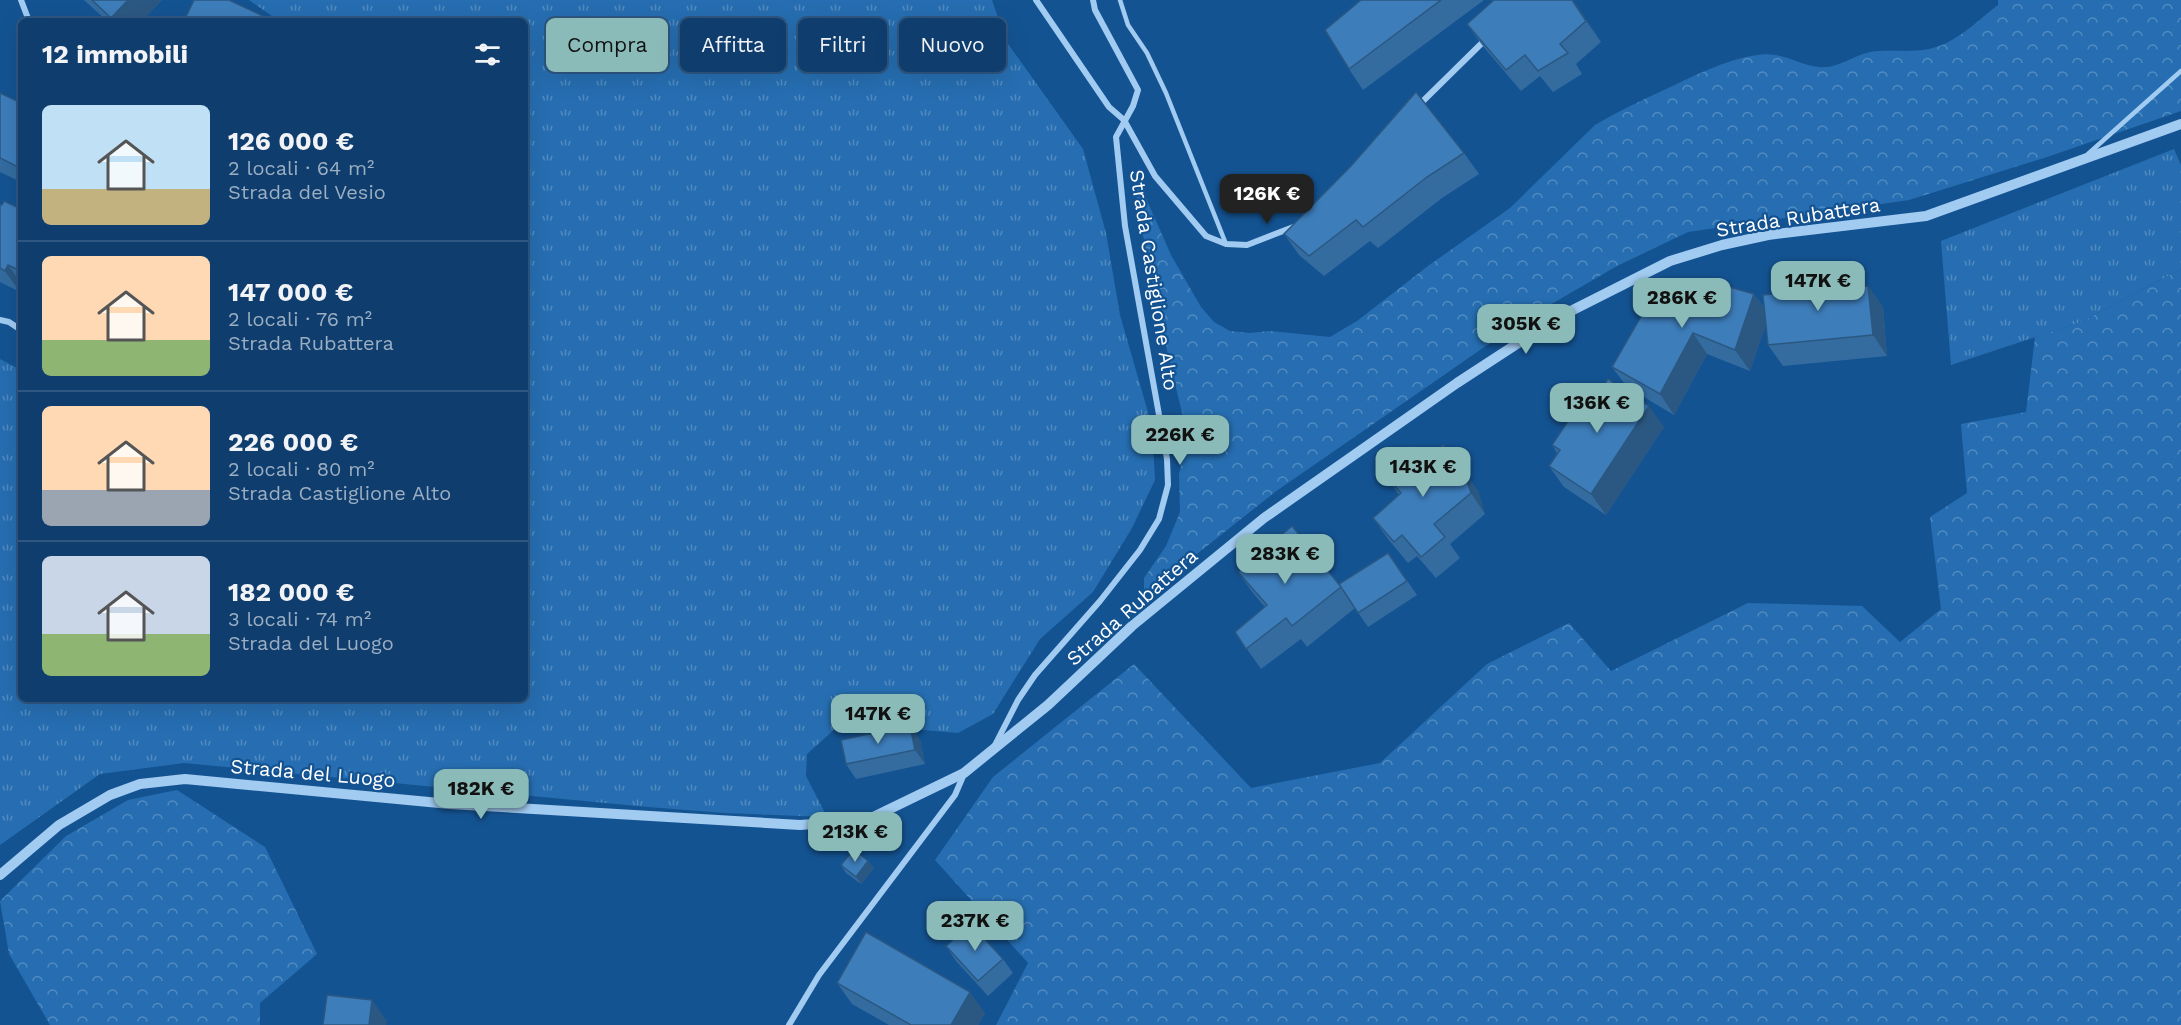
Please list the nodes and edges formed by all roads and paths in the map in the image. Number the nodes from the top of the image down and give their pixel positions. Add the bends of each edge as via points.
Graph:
1 (21, 0) edge
2 (1036, 0) edge
3 (1093, 0) edge
4 (1120, 0) edge
5 (27, 18) edge
6 (1489, 36) edge
7 (2181, 71) edge
8 (1411, 113) edge
9 (1124, 120) junction
10 (2181, 124) edge
11 (2079, 162) junction
12 (1305, 219) edge
13 (1226, 244) junction
14 (0, 320) edge
15 (18, 328) edge
16 (993, 750) junction
17 (964, 773) junction
18 (0, 875) edge
19 (789, 1025) edge

1 - 5 street
2 - 9 street via 1109,107
3 - 9 street, Strada Castiglione Alto via 1138,90
4 - 13 lane via 1128,25 1166,93
6 - 8 street
7 - 11 lane
9 - 13 street via 1155,176 1206,236
9 - 16 street, Strada Castiglione Alto via 1116,137 1125,226 1167,459 1168,485 1159,519 1140,550 1035,675
10 - 11 street, Strada Rubattera
11 - 16 street, Strada Rubattera via 1926,216 1722,244 1670,261 1555,319 1457,382 1264,518 1132,626 1048,705
12 - 13 street via 1247,245
14 - 15 street
16 - 17 street, Strada Rubattera
17 - 18 street, Strada del Luogo via 867,820 800,825 450,804 184,779 140,784 110,795 59,825
17 - 19 street via 948,805 819,975

